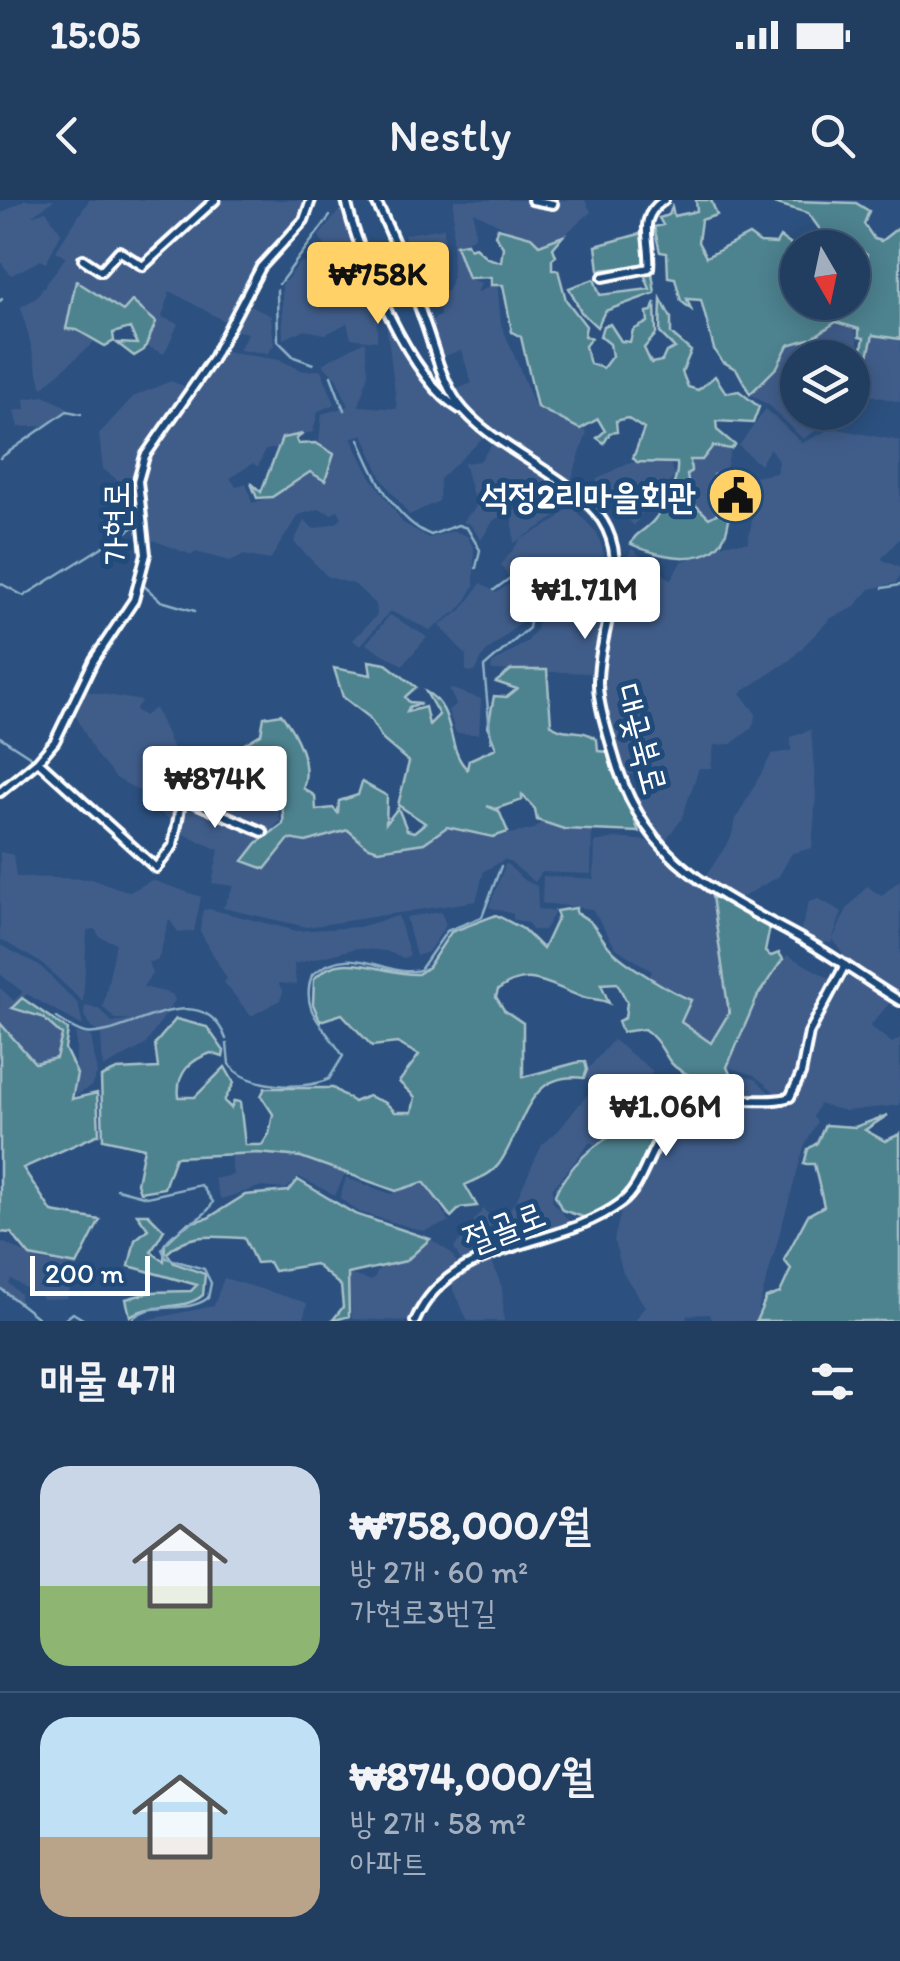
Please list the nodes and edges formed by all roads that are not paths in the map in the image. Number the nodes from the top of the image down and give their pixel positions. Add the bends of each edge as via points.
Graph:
1 (215, 200) edge
2 (311, 200) edge
3 (346, 200) edge
4 (375, 200) edge
5 (532, 200) edge
6 (664, 200) edge
7 (553, 204) dead end
8 (83, 258) dead end
9 (603, 277) dead end
10 (464, 411) junction
11 (38, 762) junction
12 (0, 792) edge
13 (262, 832) dead end
14 (846, 964) junction
15 (900, 1001) edge
16 (415, 1321) edge

1 - 8 street via 143,266 119,251 101,271
2 - 11 street, 가현로 via 304,220 261,268 212,360 145,456 138,480 146,554 139,590
3 - 10 street via 363,256 419,371 438,395
4 - 10 street, 대곶북로 via 402,255 445,380
5 - 7 street
6 - 9 street via 645,222 649,268
10 - 14 street, 대곶북로 via 589,504 606,526 615,571 599,696 620,780 647,832 709,888
11 - 12 street, 가현로
11 - 13 street via 156,868 172,846 182,797
14 - 15 street, 대곶북로
14 - 16 street, 절골로 via 809,1033 790,1097 696,1104 652,1147 636,1186 620,1204 452,1275 427,1296

